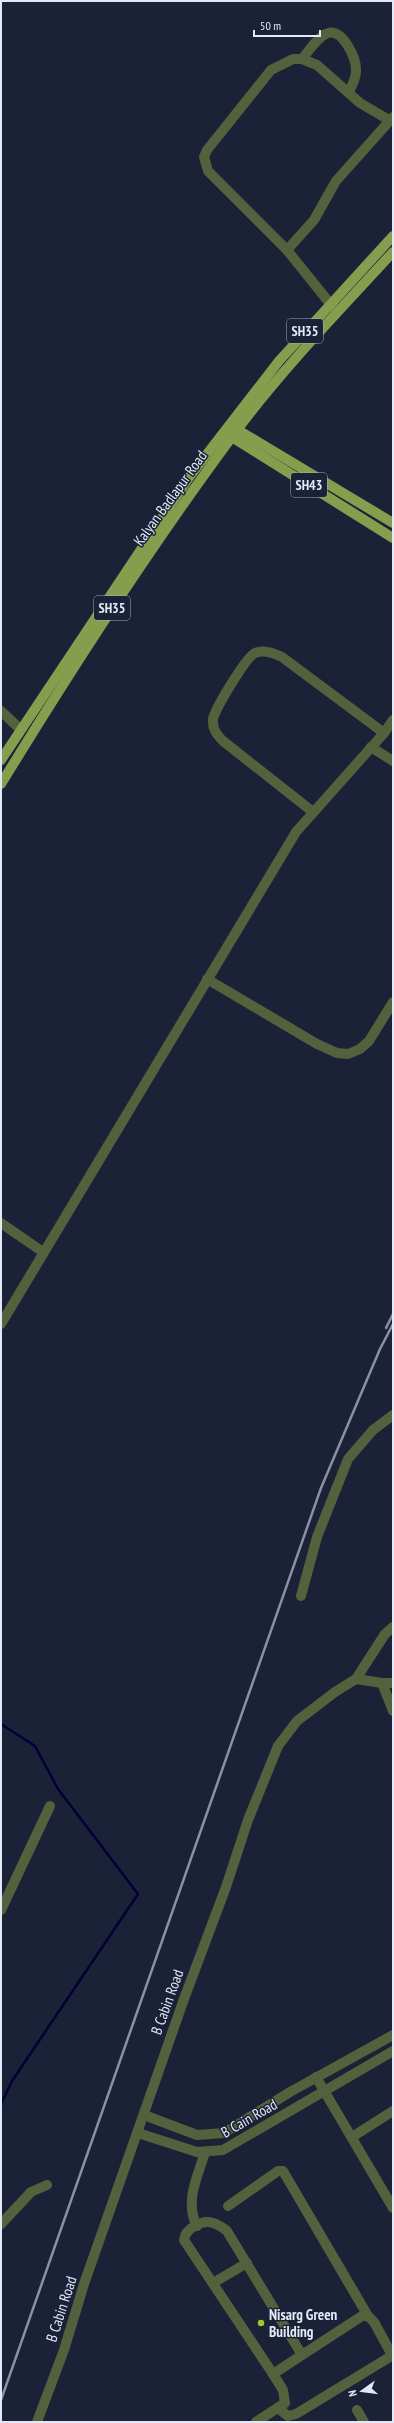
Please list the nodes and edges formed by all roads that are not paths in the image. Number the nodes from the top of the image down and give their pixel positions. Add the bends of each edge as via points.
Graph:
1 (302, 59) junction
2 (349, 92) junction
3 (391, 119) edge
4 (393, 236) edge
5 (287, 250) junction
6 (393, 252) edge
7 (331, 304) junction
8 (338, 312) junction
9 (231, 431) junction
10 (393, 523) edge
11 (393, 538) edge
12 (48, 686) junction
13 (59, 692) junction
14 (1, 711) edge
15 (393, 720) edge
16 (20, 729) junction
17 (384, 733) junction
18 (371, 747) junction
19 (1, 760) edge
20 (393, 761) edge
21 (1, 784) edge
22 (313, 812) junction
23 (207, 978) junction
24 (393, 1002) edge
25 (1, 1223) edge
26 (43, 1252) junction
27 (1, 1324) edge
28 (393, 1414) edge
29 (301, 1596) dead end
30 (393, 1627) edge
31 (356, 1679) junction
32 (382, 1683) junction
33 (393, 1683) edge
34 (393, 1711) edge
35 (50, 1806) dead end
36 (1, 1910) edge
37 (393, 2035) edge
38 (393, 2051) edge
39 (316, 2077) junction
40 (324, 2091) junction
41 (393, 2111) edge
42 (144, 2115) junction
43 (138, 2133) junction
44 (352, 2137) junction
45 (205, 2152) junction
46 (47, 2185) dead end
47 (228, 2206) dead end
48 (393, 2208) edge
49 (1, 2224) edge
50 (197, 2226) junction
51 (246, 2263) junction
52 (213, 2283) junction
53 (368, 2316) junction
54 (302, 2355) junction
55 (393, 2355) edge
56 (273, 2374) junction
57 (278, 2408) junction
58 (356, 2410) dead end
59 (290, 2419) edge
60 (37, 2422) edge
61 (256, 2422) edge
62 (364, 2422) edge

1 - 2 street via 326,71
1 - 2 street via 322,36 332,33 342,38 355,60 356,76
1 - 5 street via 293,59 271,70 204,157 208,170
2 - 3 street via 366,107
3 - 5 street via 336,181 314,220
4 - 7 main road, Kalyan Badlapur Road / SH35
5 - 7 street
6 - 8 main road, Kalyan Badlapur Road / SH35
7 - 8 street
7 - 9 main road, Kalyan Badlapur Road / SH35 via 279,361
8 - 9 main road, Kalyan Badlapur Road / SH35
9 - 10 main road, SH43
9 - 11 main road, SH43
9 - 12 main road, Kalyan Badlapur Road / SH35 via 190,476
9 - 13 main road, Kalyan Badlapur Road / SH35 via 137,570
12 - 13 main road
12 - 16 main road, Kalyan Badlapur Road / SH35
13 - 21 main road, Kalyan Badlapur Road / SH35
14 - 16 street
15 - 17 street
16 - 19 main road, Kalyan Badlapur Road / SH35
17 - 18 street
17 - 22 street via 282,657 262,652 249,657 218,708 214,728 223,741
18 - 20 street
18 - 22 street
22 - 23 street via 296,832
23 - 24 street via 317,1044 337,1053 348,1054 360,1049 369,1041
23 - 26 street
25 - 26 street
26 - 27 street
28 - 29 street via 373,1430 348,1459 317,1537
30 - 31 street via 385,1634
31 - 32 street
31 - 42 street, B Cabin Road via 297,1721 278,1746 248,1820
32 - 33 street
32 - 34 street
35 - 36 street
37 - 39 street, B Cain Road
38 - 40 street, B Cain Road
39 - 40 street
39 - 42 street, B Cain Road via 224,2133 197,2134
40 - 44 street
40 - 45 street, B Cain Road via 231,2148
41 - 44 street
42 - 43 street, B Cabin Road
43 - 45 street, B Cain Road via 175,2146
43 - 60 street, B Cabin Road
44 - 48 street
45 - 50 street via 190,2204 192,2217
46 - 49 street via 31,2192
47 - 53 street via 278,2171 283,2171
50 - 51 street via 204,2221 214,2223 227,2231
50 - 52 street via 185,2235 184,2240
51 - 52 street
51 - 54 street
52 - 56 street
53 - 54 street via 362,2316
53 - 55 street
54 - 56 street
55 - 59 street
56 - 57 street via 286,2399
57 - 59 street
57 - 61 street
58 - 62 street

